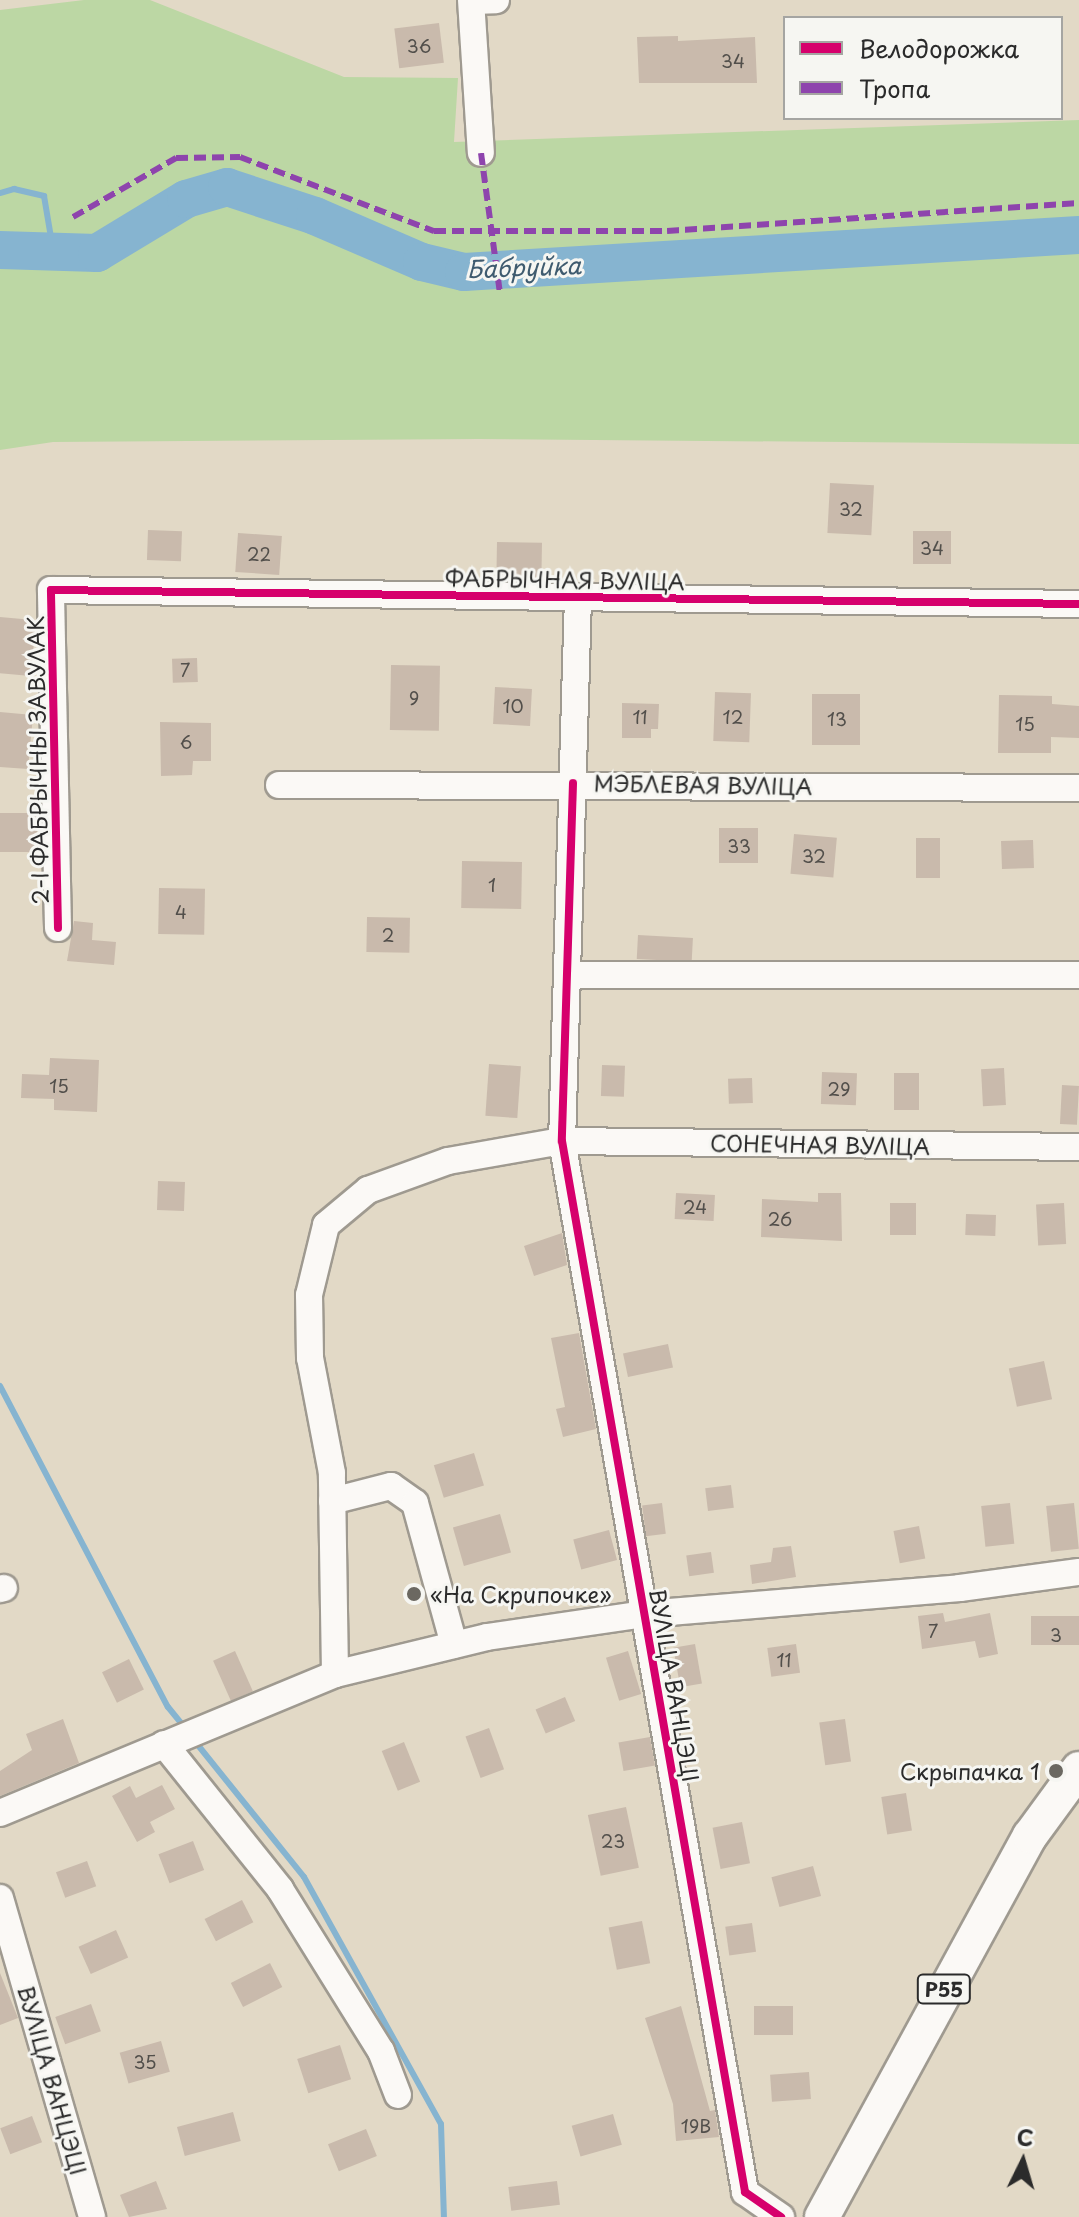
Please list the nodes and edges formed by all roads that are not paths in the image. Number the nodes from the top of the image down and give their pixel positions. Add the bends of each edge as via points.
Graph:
1 (480, 0) edge
2 (481, 153) dead end
3 (51, 590) joint
4 (578, 597) junction
5 (1079, 604) edge
6 (573, 783) junction
7 (279, 785) dead end
8 (1079, 788) edge
9 (58, 928) dead end
10 (567, 975) junction
11 (1079, 975) edge
12 (562, 1141) junction
13 (1079, 1147) edge
14 (332, 1501) junction
15 (1079, 1572) edge
16 (645, 1614) junction
17 (454, 1645) junction
18 (335, 1674) junction
19 (170, 1742) junction
20 (1079, 1769) edge
21 (0, 1813) edge
22 (0, 1898) edge
23 (398, 2095) dead end
24 (92, 2217) edge
25 (781, 2217) edge
26 (822, 2217) edge

1 - 2 street
3 - 4 street, ФАБРЫЧНАЯ ВУЛІЦА
3 - 9 street, 2-І ФАБРЫЧНЫ ЗАВУЛАК
4 - 5 street, ФАБРЫЧНАЯ ВУЛІЦА
4 - 6 street, ВУЛІЦА ВАНЦЭЦІ
6 - 7 street, МЭБЛЕВАЯ ВУЛІЦА
6 - 8 street, МЭБЛЕВАЯ ВУЛІЦА
6 - 10 street, ВУЛІЦА ВАНЦЭЦІ
10 - 11 street
10 - 12 street, ВУЛІЦА ВАНЦЭЦІ
12 - 13 street, СОНЕЧНАЯ ВУЛІЦА
12 - 14 street via 448,1161 368,1190 326,1225 309,1295 310,1342
12 - 16 street, ВУЛІЦА ВАНЦЭЦІ
14 - 17 street via 391,1486 415,1503
14 - 18 street
15 - 16 street, ВУЛІЦА ВАНЦЭЦІ via 960,1588
16 - 17 street, ВУЛІЦА ВАНЦЭЦІ
16 - 25 street, ВУЛІЦА ВАНЦЭЦІ via 745,2192
17 - 18 street, ВУЛІЦА ВАНЦЭЦІ
18 - 19 street, ВУЛІЦА ВАНЦЭЦІ
19 - 21 street, ВУЛІЦА ВАНЦЭЦІ
19 - 23 street via 280,1889 381,2051
20 - 26 main road, Р55 via 1022,1849
22 - 24 street, ВУЛІЦА ВАНЦЭЦІ

